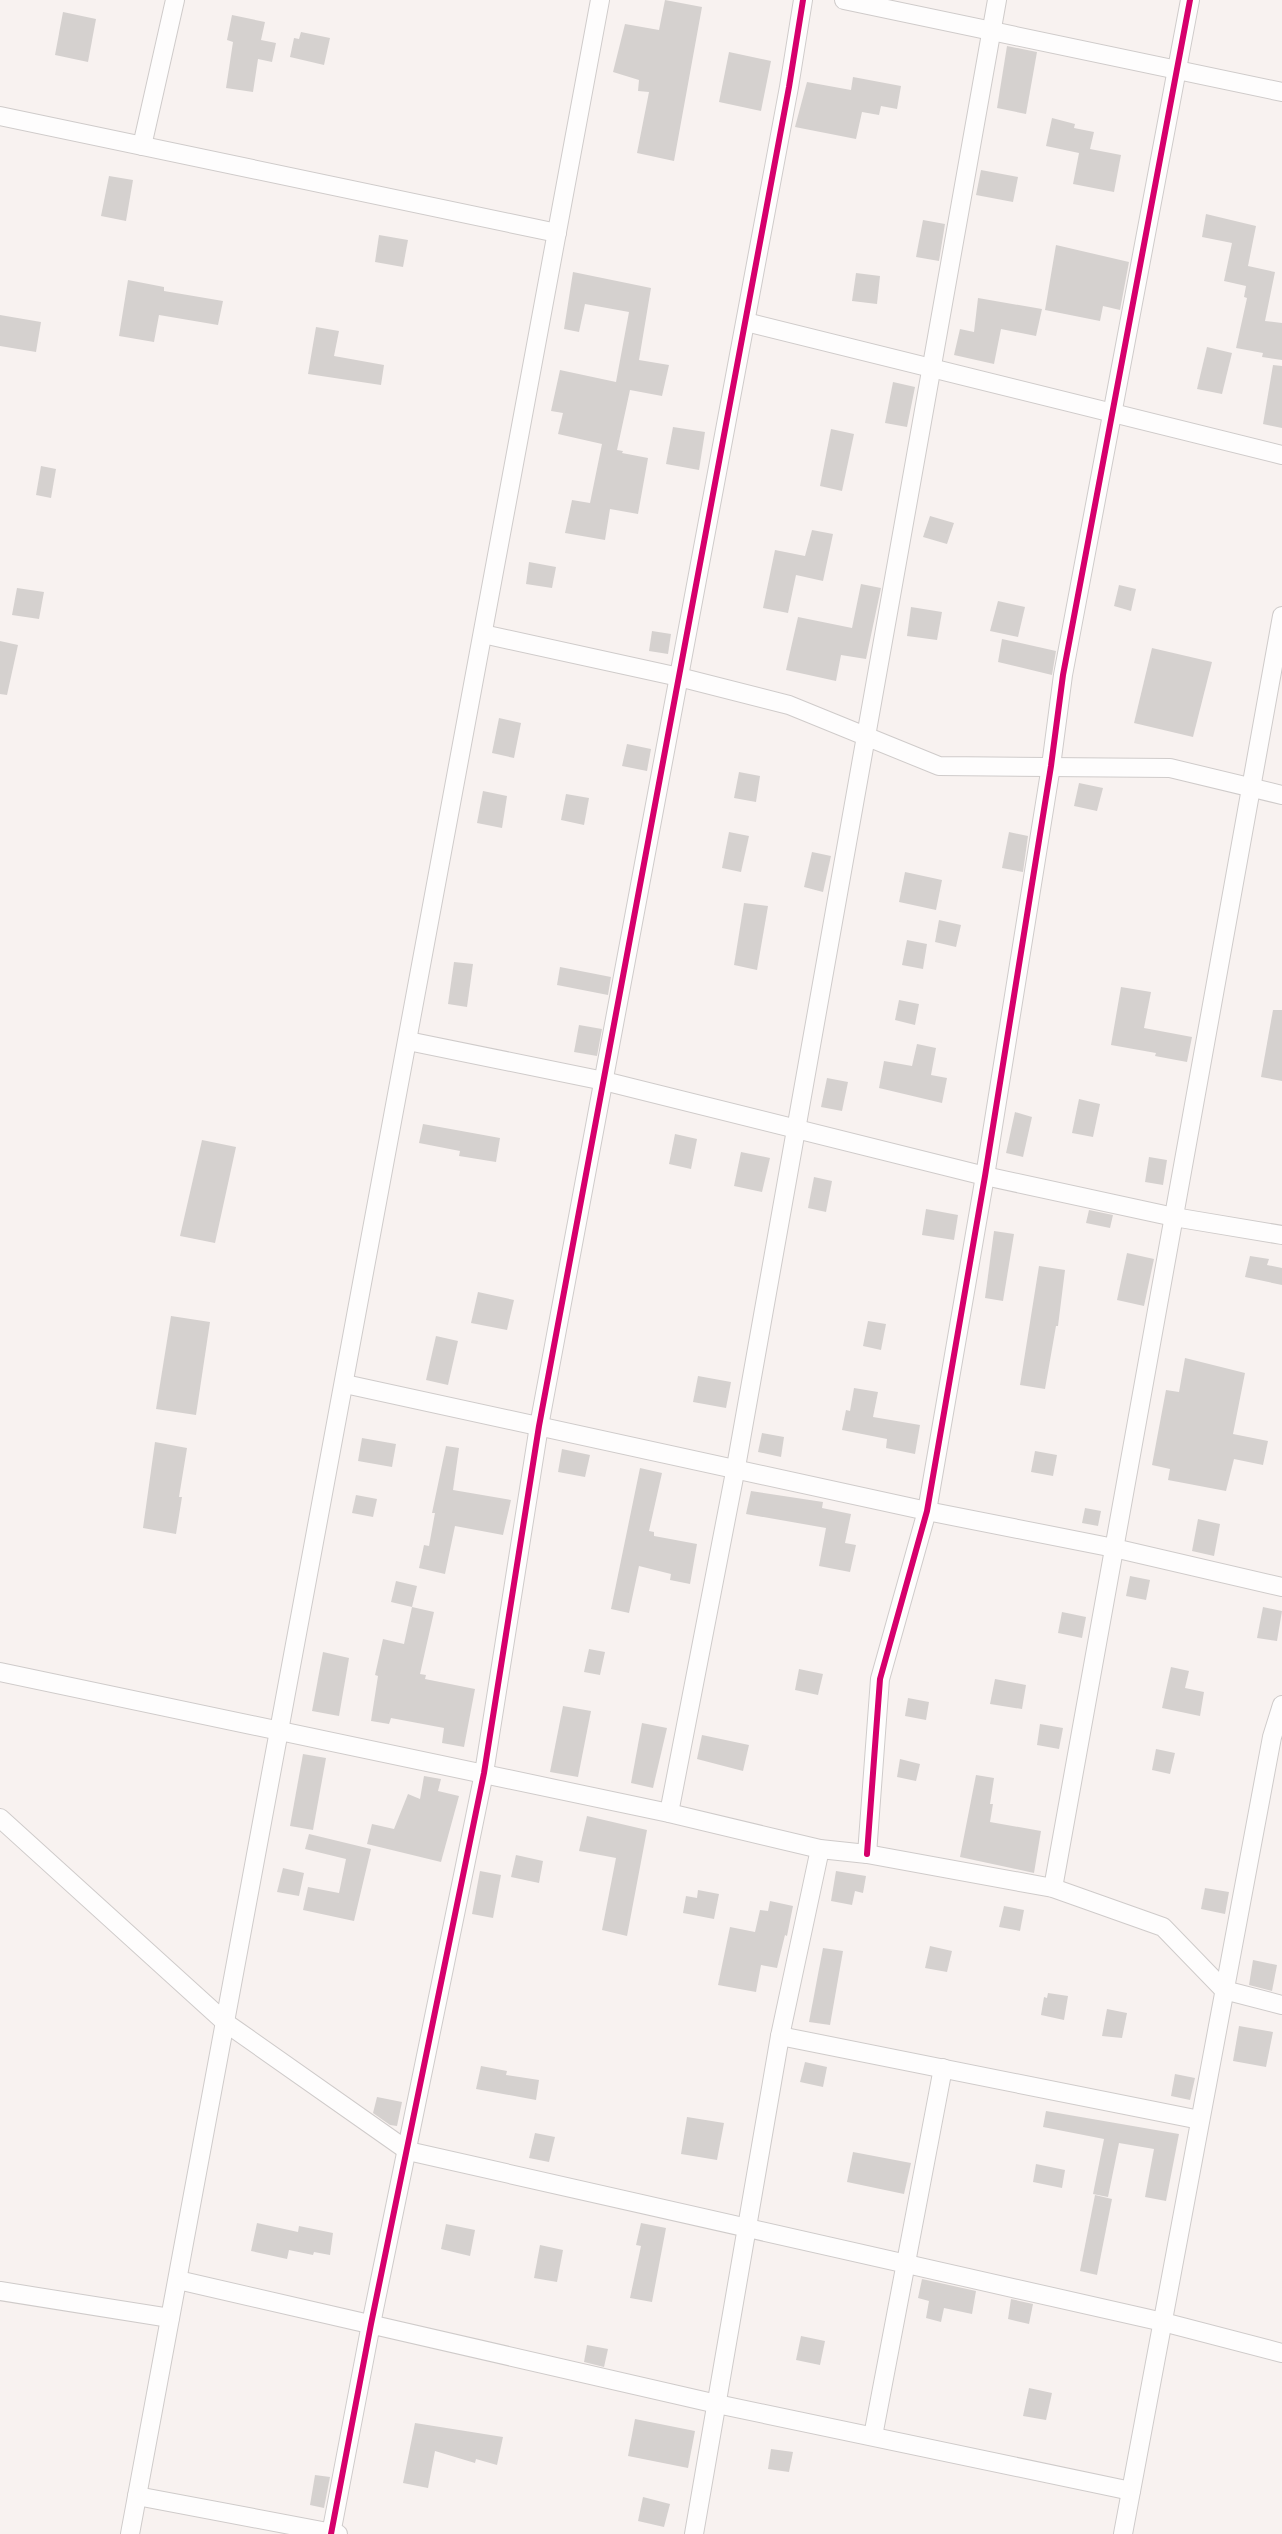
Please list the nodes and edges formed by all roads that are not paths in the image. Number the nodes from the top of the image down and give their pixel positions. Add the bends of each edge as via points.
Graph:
1 (175, 0) edge
2 (600, 0) edge
3 (804, 0) edge
4 (844, 0) edge
5 (997, 0) edge
6 (1190, 0) edge
7 (991, 31) junction
8 (1177, 70) junction
9 (1282, 92) edge
10 (0, 116) edge
11 (142, 146) junction
12 (557, 232) junction
13 (746, 322) junction
14 (930, 368) junction
15 (1112, 413) junction
16 (1282, 455) edge
17 (1282, 616) edge
18 (483, 634) junction
19 (679, 677) junction
20 (866, 736) junction
21 (1051, 766) junction
22 (1252, 786) junction
23 (1282, 795) edge
24 (408, 1041) junction
25 (604, 1081) junction
26 (796, 1128) junction
27 (985, 1176) junction
28 (1174, 1217) junction
29 (1282, 1235) edge
30 (345, 1384) junction
31 (540, 1426) junction
32 (736, 1467) junction
33 (927, 1511) junction
34 (1114, 1548) junction
35 (1282, 1587) edge
36 (0, 1672) edge
37 (1282, 1705) edge
38 (278, 1730) junction
39 (484, 1773) junction
40 (669, 1813) junction
41 (0, 1818) edge
42 (820, 1849) junction
43 (867, 1854) junction
44 (1053, 1888) junction
45 (1224, 1990) junction
46 (1282, 2005) edge
47 (226, 2023) junction
48 (780, 2036) junction
49 (943, 2068) junction
50 (1200, 2120) junction
51 (408, 2151) junction
52 (747, 2229) junction
53 (906, 2264) junction
54 (178, 2280) junction
55 (0, 2291) edge
56 (171, 2318) junction
57 (1163, 2322) junction
58 (371, 2324) junction
59 (1282, 2353) edge
60 (717, 2403) junction
61 (873, 2436) junction
62 (1131, 2491) junction
63 (137, 2496) junction
64 (130, 2534) edge
65 (333, 2534) edge
66 (694, 2534) edge
67 (1123, 2534) edge

1 - 11 street
2 - 12 street
3 - 13 street
4 - 7 street
5 - 7 street
6 - 8 street
7 - 8 street
7 - 14 street
8 - 9 street
8 - 15 street
10 - 11 street
11 - 12 street
12 - 18 street
13 - 14 street
13 - 19 street
14 - 15 street
14 - 20 street
15 - 16 street
15 - 21 street via 1063,675
17 - 22 street
18 - 19 street
18 - 24 street
19 - 20 street via 789,705
19 - 25 street
20 - 21 street via 939,766
20 - 26 street
21 - 22 street via 1170,768
21 - 27 street
22 - 23 street
22 - 28 street
24 - 25 street
24 - 30 street
25 - 26 street
25 - 31 street
26 - 27 street
26 - 32 street
27 - 28 street
27 - 33 street
28 - 29 street
28 - 34 street
30 - 31 street
30 - 38 street
31 - 32 street
31 - 39 street
32 - 33 street
32 - 40 street
33 - 34 street
33 - 43 street via 880,1679
34 - 35 street
34 - 44 street
36 - 38 street
37 - 45 street via 1272,1737
38 - 39 street
38 - 47 street
39 - 40 street
39 - 51 street
40 - 42 street
41 - 47 street
42 - 43 street
42 - 48 street
43 - 44 street
44 - 45 street via 1163,1927
45 - 46 street
45 - 50 street
47 - 51 street
47 - 54 street
48 - 49 street
48 - 52 street
49 - 50 street
49 - 53 street
50 - 57 street
51 - 52 street
51 - 58 street
52 - 53 street
52 - 60 street
53 - 57 street
53 - 61 street
54 - 56 street
54 - 58 street
55 - 56 street
56 - 63 street
57 - 59 street
57 - 62 street
58 - 60 street
58 - 65 street
60 - 61 street
60 - 66 street
61 - 62 street
62 - 67 street
63 - 64 street
63 - 65 street

